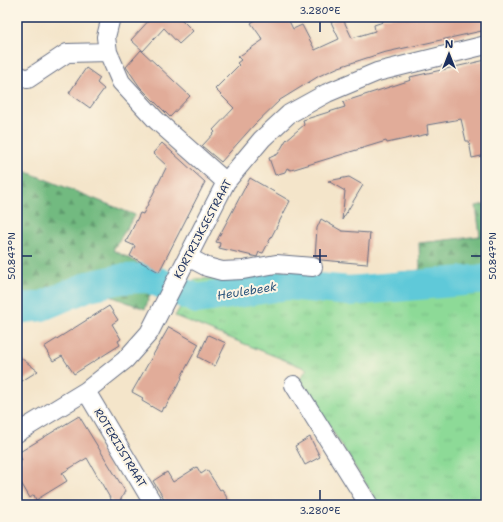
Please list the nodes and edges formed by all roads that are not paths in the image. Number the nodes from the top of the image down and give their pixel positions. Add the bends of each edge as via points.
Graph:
1 (111, 17) edge
2 (486, 45) edge
3 (108, 52) junction
4 (17, 75) edge
5 (226, 182) junction
6 (188, 257) junction
7 (313, 267) dead end
8 (294, 385) dead end
9 (86, 391) junction
10 (17, 433) edge
11 (154, 505) edge
12 (369, 505) edge

1 - 3 street via 106,37
2 - 5 street, KORTRIJKSESTRAAT via 376,72 327,93 289,114 262,139
3 - 4 street via 67,53 28,79
3 - 5 street via 121,82 136,99
5 - 6 street, KORTRIJKSESTRAAT
6 - 7 street via 222,272 276,264
6 - 9 street, KORTRIJKSESTRAAT via 149,333 125,360
8 - 12 street
9 - 10 street, KORTRIJKSESTRAAT
9 - 11 street, ROTERIJSTRAAT

